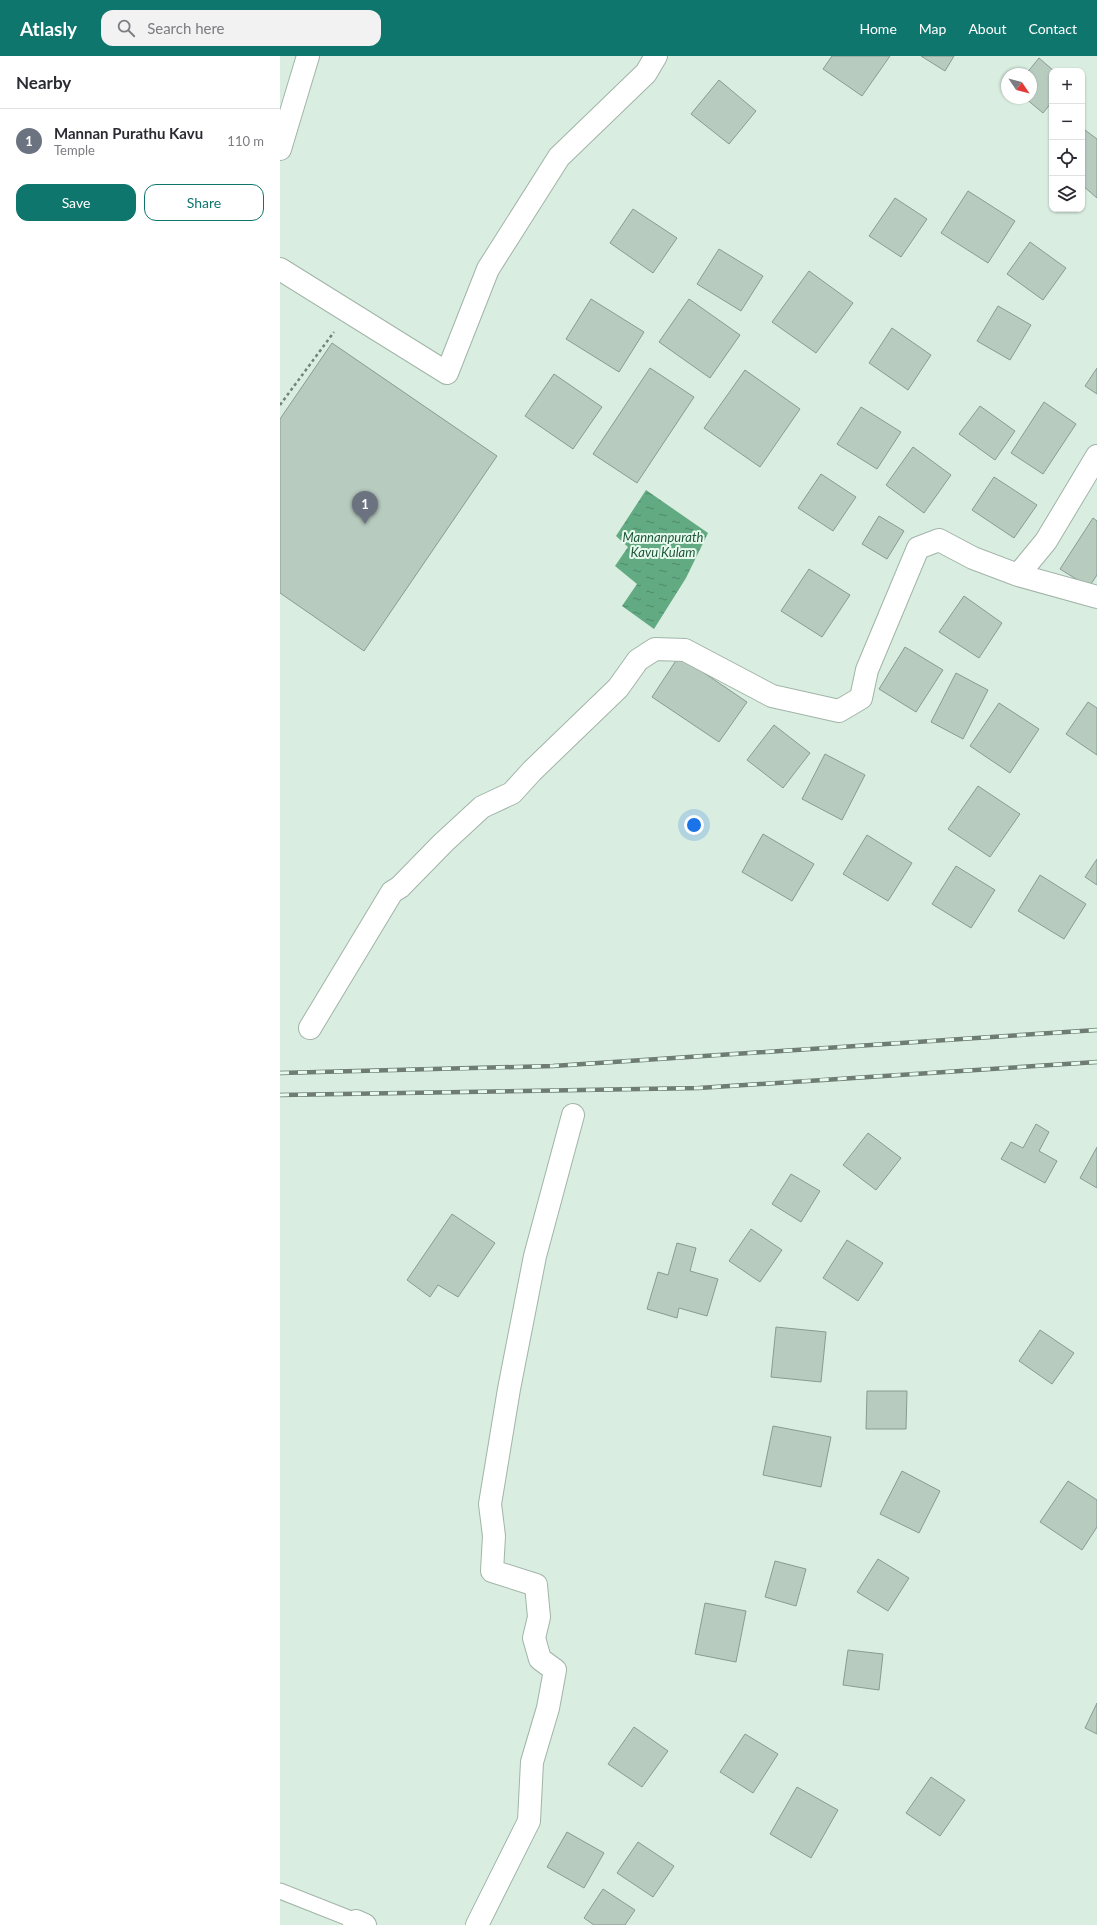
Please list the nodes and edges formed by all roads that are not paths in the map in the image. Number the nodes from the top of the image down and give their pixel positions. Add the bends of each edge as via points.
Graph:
1 (308, 56) edge
2 (656, 56) edge
3 (280, 149) edge
4 (280, 269) edge
5 (1097, 456) edge
6 (1018, 575) junction
7 (1097, 597) edge
8 (310, 1028) dead end
9 (573, 1115) dead end
10 (280, 1891) edge
11 (358, 1924) edge
12 (477, 1925) edge

1 - 3 street
2 - 4 street via 646,73 555,164 488,269 447,373
5 - 6 street via 1046,541
6 - 7 street
6 - 8 street via 973,558 939,540 918,548 868,670 861,698 839,710 772,696 684,650 655,649 638,660 618,688 512,793 482,807 392,892
9 - 12 street via 535,1256 490,1504 494,1536 492,1571 536,1584 539,1617 534,1638 540,1659 555,1670 548,1708 532,1762 529,1821
10 - 11 lane

